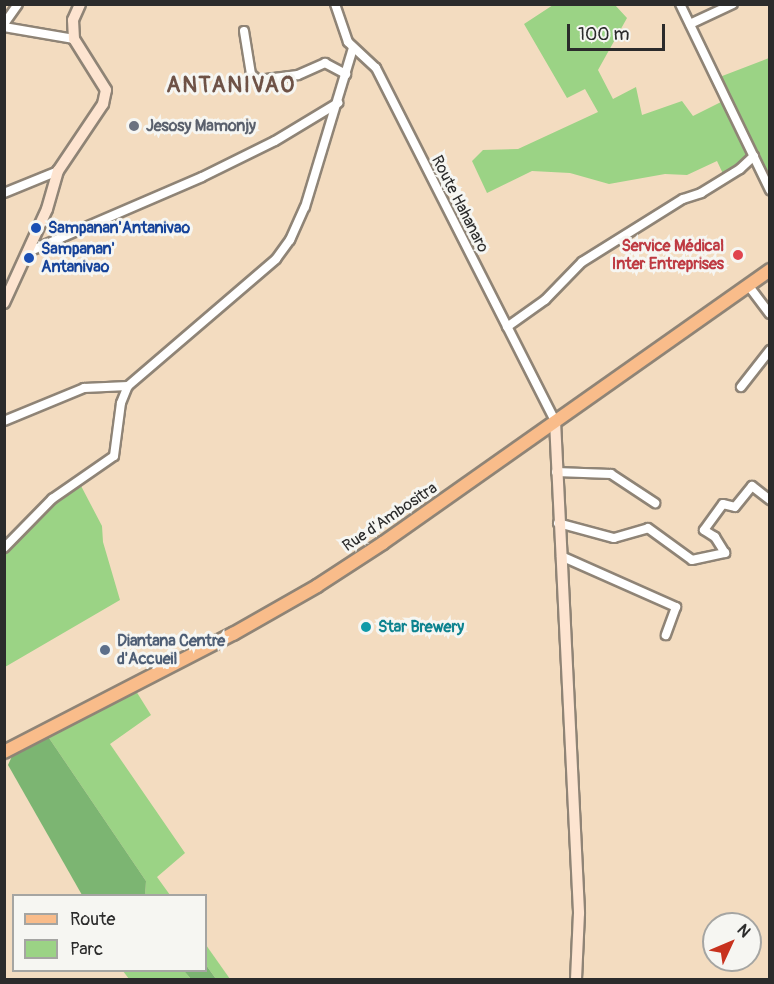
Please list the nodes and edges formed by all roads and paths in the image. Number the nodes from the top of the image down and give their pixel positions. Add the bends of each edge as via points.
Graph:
1 (18, 4) edge
2 (80, 4) edge
3 (335, 4) edge
4 (680, 4) edge
5 (733, 4) edge
6 (690, 24) junction
7 (4, 25) edge
8 (244, 31) dead end
9 (74, 39) junction
10 (353, 48) junction
11 (346, 74) junction
12 (338, 103) junction
13 (754, 156) junction
14 (58, 171) junction
15 (770, 190) edge
16 (4, 193) edge
17 (28, 252) junction
18 (770, 270) edge
19 (748, 285) junction
20 (4, 303) edge
21 (770, 314) edge
22 (507, 327) junction
23 (770, 350) edge
24 (128, 386) junction
25 (741, 387) dead end
26 (4, 421) edge
27 (555, 421) junction
28 (556, 472) junction
29 (770, 500) edge
30 (655, 503) dead end
31 (558, 523) junction
32 (4, 548) edge
33 (561, 556) junction
34 (666, 634) dead end
35 (4, 752) edge
36 (576, 980) edge

1 - 7 street
2 - 9 street via 73,21
3 - 10 street, Route Hahanaro
4 - 6 street
5 - 6 street
6 - 13 street
7 - 9 street
8 - 11 street via 251,74 258,80 298,75 325,63
9 - 14 street via 106,90 103,104
10 - 11 street
10 - 22 street, Route Hahanaro via 376,68
11 - 12 street
12 - 17 street via 213,172
12 - 24 street via 305,207 276,259
13 - 15 street
13 - 22 street via 740,170 683,199 582,262 545,300
14 - 16 street
14 - 17 street
17 - 20 street
18 - 19 main road, Rue d'Ambositra
19 - 21 street
19 - 27 main road, Rue d'Ambositra
22 - 27 street, Route Hahanaro
23 - 25 street
24 - 26 street via 84,388
24 - 32 street via 121,403 114,456 52,499
27 - 28 street
27 - 35 main road, Rue d'Ambositra via 307,592
28 - 30 street via 611,474
28 - 31 street
29 - 31 street via 752,486 735,507 723,504 704,530 715,537 725,553 692,560 648,528 614,538
31 - 33 street
33 - 34 street via 676,607
33 - 36 street via 579,913

